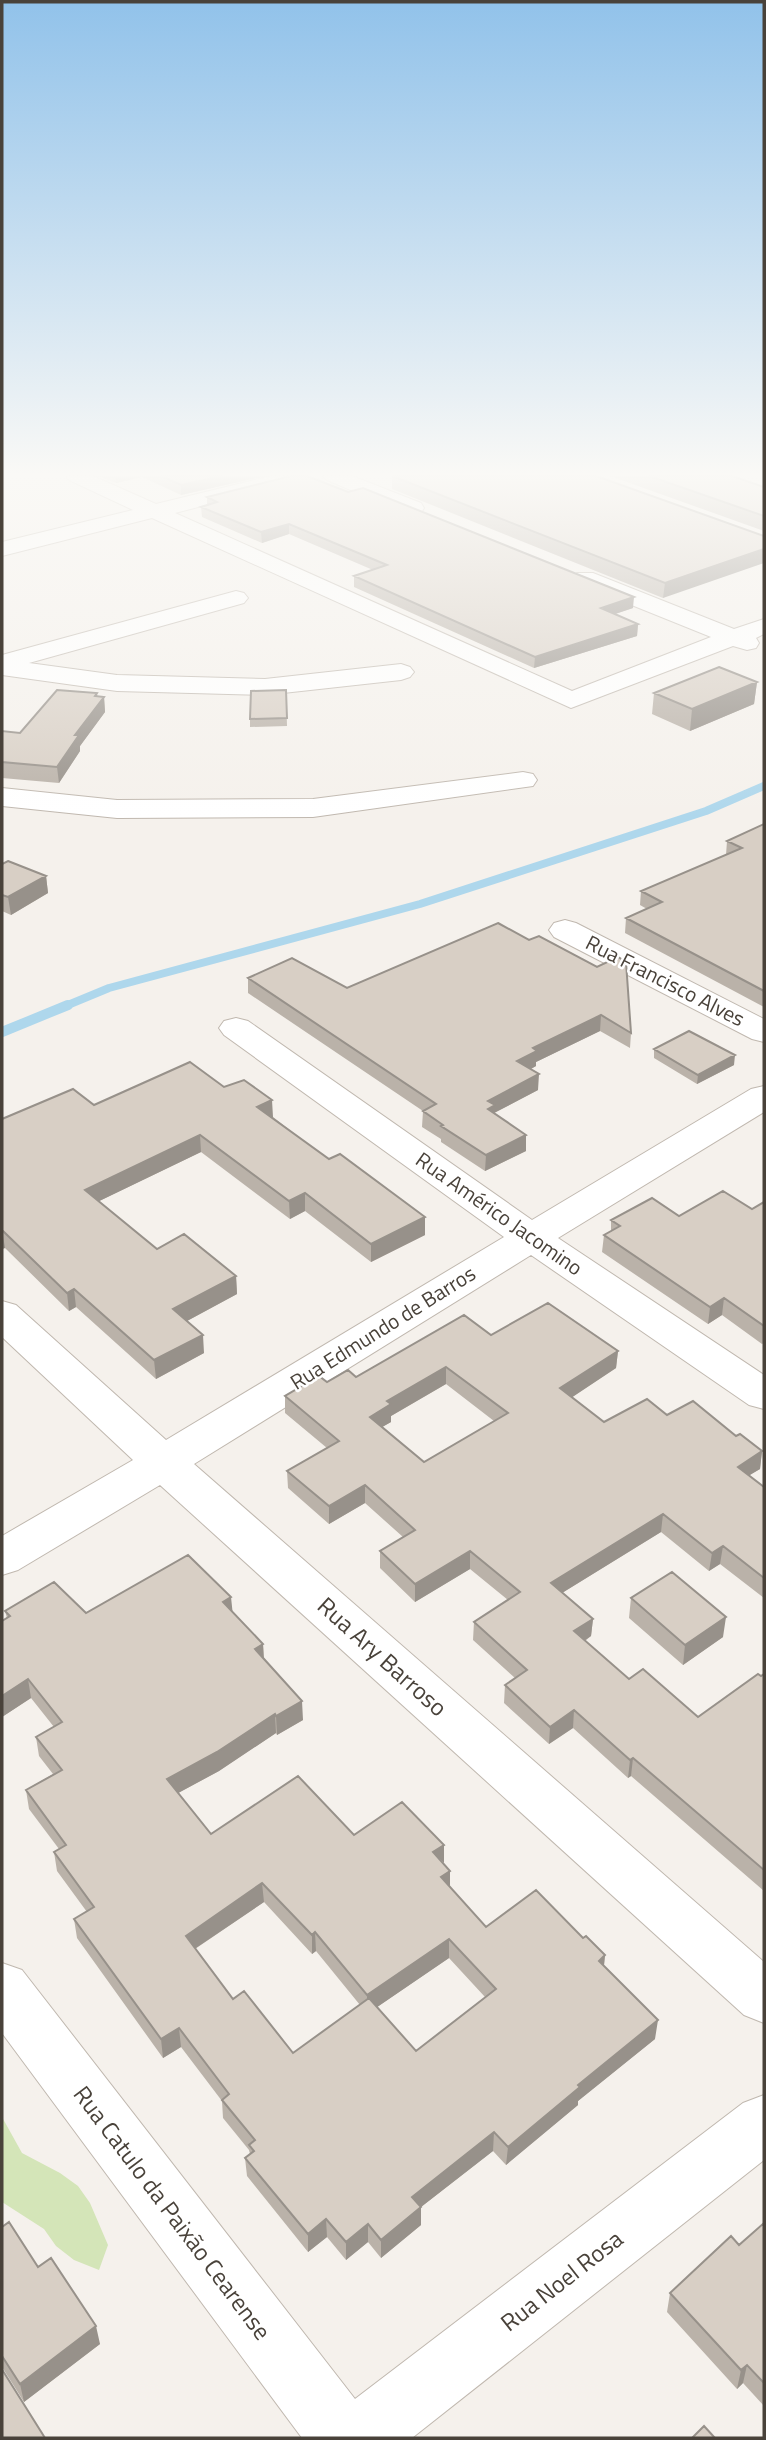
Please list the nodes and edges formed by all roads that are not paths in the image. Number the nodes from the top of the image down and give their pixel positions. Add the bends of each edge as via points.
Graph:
1 (328, 590) edge
2 (615, 590) edge
3 (236, 598) dead end
4 (764, 626) edge
5 (734, 638) junction
6 (764, 650) edge
7 (2, 665) edge
8 (401, 672) dead end
9 (523, 780) dead end
10 (2, 797) edge
11 (565, 930) dead end
12 (236, 1028) dead end
13 (764, 1032) edge
14 (764, 1097) edge
15 (530, 1237) junction
16 (2, 1314) edge
17 (764, 1395) edge
18 (164, 1463) junction
19 (2, 1558) edge
20 (2, 1988) edge
21 (764, 1997) edge
22 (764, 2123) edge
23 (343, 2438) edge
24 (359, 2438) edge

1 - 5 street via 571,700
2 - 5 street
3 - 7 street
4 - 5 street
5 - 6 street
7 - 8 street via 117,683 265,687
9 - 10 street via 313,808 117,809
11 - 13 street, Rua Francisco Alves
12 - 15 street, Rua Américo Jacomino
14 - 15 street, Rua Edmundo de Barros
15 - 17 street, Rua Américo Jacomino
15 - 18 street, Rua Edmundo de Barros
16 - 18 street, Rua Ary Barroso
18 - 19 street, Rua Edmundo de Barros
18 - 21 street, Rua Ary Barroso
20 - 23 street, Rua Catulo da Paixão Cearense
22 - 24 street, Rua Noel Rosa

